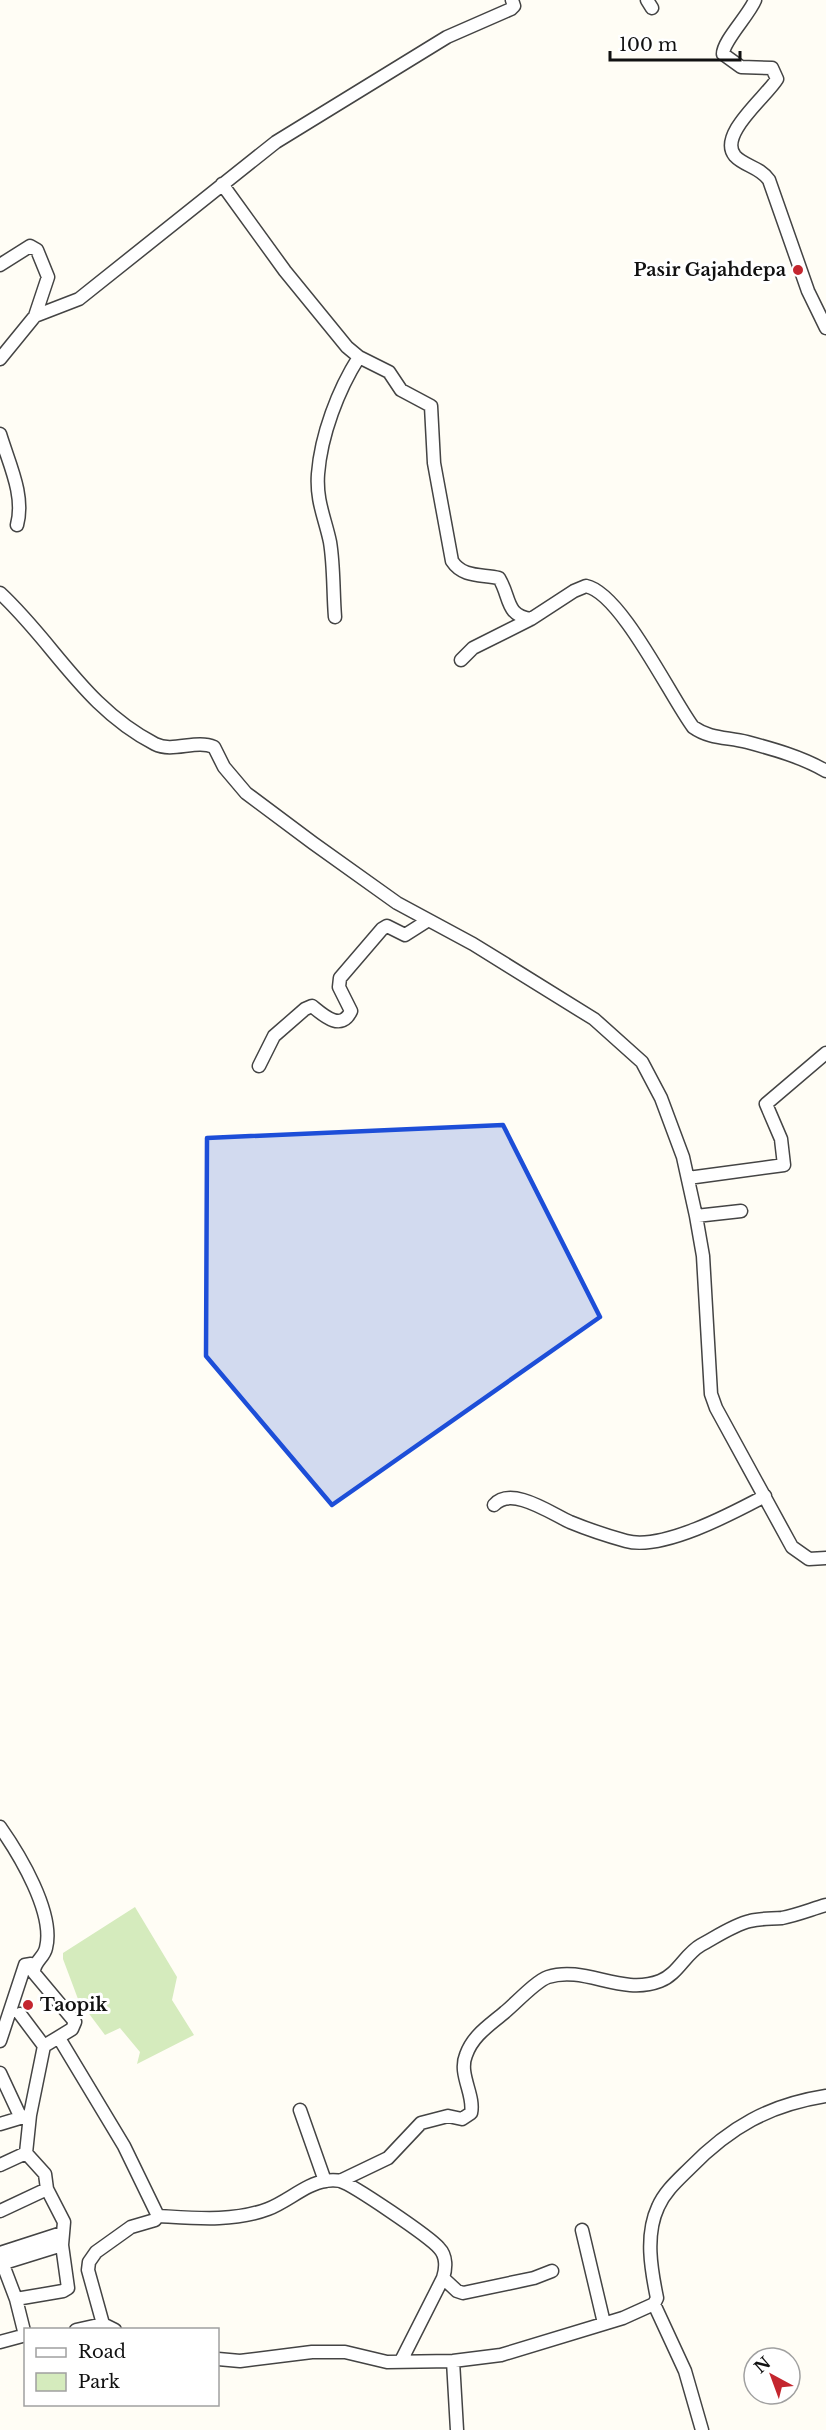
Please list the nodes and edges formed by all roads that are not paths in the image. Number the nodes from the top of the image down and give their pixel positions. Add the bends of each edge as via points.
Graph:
1 (512, 0) edge
2 (755, 0) edge
3 (222, 184) junction
4 (0, 265) edge
5 (35, 316) junction
6 (826, 327) edge
7 (359, 357) junction
8 (0, 359) edge
9 (0, 434) edge
10 (17, 525) dead end
11 (0, 593) edge
12 (335, 617) dead end
13 (531, 619) junction
14 (461, 660) dead end
15 (826, 771) edge
16 (427, 921) junction
17 (826, 1053) edge
18 (260, 1066) dead end
19 (688, 1178) junction
20 (741, 1211) dead end
21 (696, 1216) junction
22 (765, 1496) junction
23 (494, 1505) dead end
24 (826, 1558) edge
25 (0, 1827) edge
26 (826, 1905) edge
27 (34, 1968) junction
28 (20, 2014) dead end
29 (59, 2038) junction
30 (0, 2041) edge
31 (44, 2046) junction
32 (0, 2073) edge
33 (826, 2096) edge
34 (300, 2110) dead end
35 (25, 2115) junction
36 (0, 2124) edge
37 (26, 2153) junction
38 (0, 2165) edge
39 (325, 2181) junction
40 (340, 2181) junction
41 (47, 2189) junction
42 (0, 2211) edge
43 (158, 2216) junction
44 (582, 2230) dead end
45 (62, 2239) junction
46 (1, 2258) edge
47 (552, 2271) dead end
48 (442, 2278) junction
49 (16, 2299) junction
50 (654, 2304) junction
51 (604, 2323) junction
52 (103, 2324) junction
53 (85, 2328) edge
54 (111, 2328) edge
55 (24, 2331) edge
56 (24, 2335) edge
57 (0, 2342) edge
58 (219, 2359) edge
59 (401, 2361) junction
60 (453, 2361) junction
61 (457, 2430) edge
62 (702, 2430) edge

1 - 3 street via 511,9 447,37 276,142
2 - 6 street via 723,54 741,67 772,68 777,79 742,119 735,131 733,152 769,180 808,291
3 - 5 street via 79,299
3 - 7 street via 285,271
4 - 5 street via 30,246 37,250 48,277
5 - 8 street
7 - 12 street via 332,411 318,474 320,512 330,542
7 - 13 street via 388,371 401,390 431,406 434,463 454,564 464,573 499,579 514,613
9 - 10 street via 20,497
11 - 16 street via 81,687 132,731 163,747 214,747 224,767 246,792 396,903
13 - 14 street via 473,648
13 - 15 street via 574,591 591,586 611,600 693,727 704,735 746,742 808,761
16 - 18 street via 405,935 387,926 382,929 340,978 339,987 351,1011 348,1016 329,1020 312,1006 305,1009 274,1036
16 - 19 street via 473,944 584,1012 635,1053 661,1098
17 - 19 street via 766,1104 781,1139 784,1165
19 - 21 street
20 - 21 street
21 - 22 street via 704,1268 711,1394
22 - 23 street via 716,1521 640,1542 624,1541 572,1523 523,1500 500,1500
22 - 24 street via 792,1547 809,1559
25 - 27 street via 25,1868 43,1911 46,1949
26 - 40 street via 782,1918 749,1921 697,1947 660,1981 629,1985 576,1974 547,1978 473,2040 464,2057 471,2112 462,2119 448,2116 422,2123 388,2158
27 - 29 street via 34,1973 75,2022
27 - 30 street via 31,1964 22,1970
28 - 31 street
29 - 31 street
29 - 43 street via 124,2145
31 - 35 street
32 - 35 street
33 - 50 street via 762,2114 713,2144 672,2184 657,2208 650,2242 651,2275 657,2298
34 - 39 street
35 - 36 street
35 - 37 street
37 - 38 street
37 - 41 street via 45,2174
39 - 40 street
39 - 43 street via 267,2209 244,2215 210,2219
40 - 48 street via 411,2224 441,2249 445,2262
41 - 42 street
41 - 45 street via 64,2222
43 - 52 street via 131,2227 96,2252 89,2262
44 - 51 street
45 - 46 street
45 - 49 street via 68,2288
46 - 49 street
47 - 48 street via 463,2293
48 - 59 street
49 - 55 street
50 - 51 street
50 - 62 street via 685,2372
51 - 60 street via 501,2355
52 - 53 street
52 - 54 street
56 - 57 street
58 - 59 street via 240,2361 345,2352 387,2362
59 - 60 street
60 - 61 street

